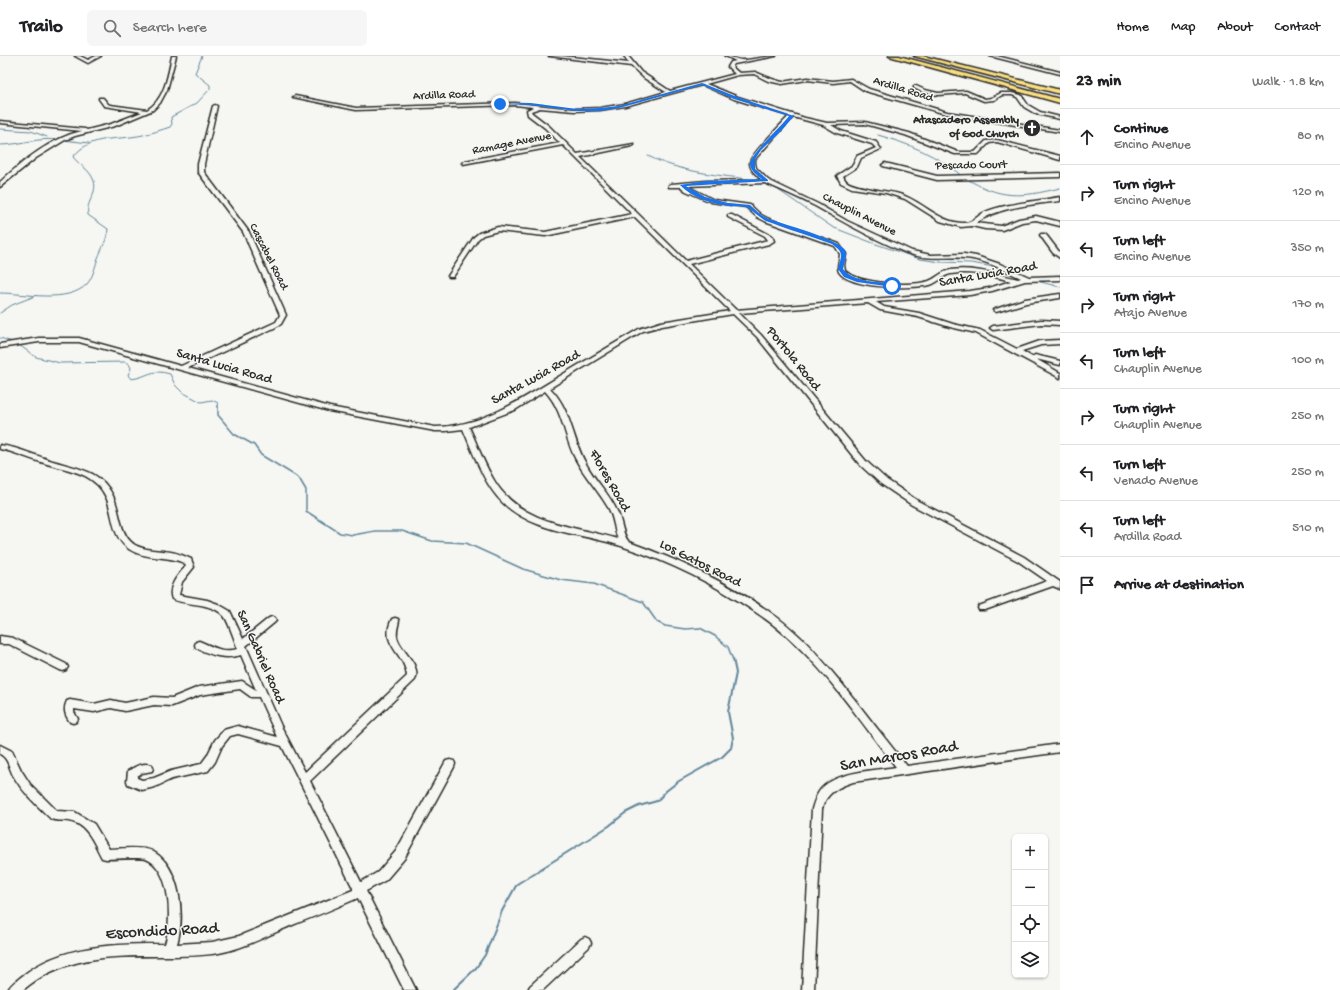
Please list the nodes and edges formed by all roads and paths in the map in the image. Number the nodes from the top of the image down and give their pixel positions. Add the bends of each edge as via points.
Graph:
1 (77, 56) edge
2 (99, 56) edge
3 (174, 56) edge
4 (551, 56) edge
5 (626, 56) edge
6 (727, 56) edge
7 (774, 56) edge
8 (892, 56) edge
9 (905, 56) edge
10 (917, 56) edge
11 (992, 56) edge
12 (739, 61) junction
13 (632, 65) junction
14 (1060, 73) edge
15 (738, 74) junction
16 (702, 84) junction
17 (916, 87) dead end
18 (1060, 92) edge
19 (670, 93) junction
20 (1060, 96) edge
21 (295, 97) dead end
22 (101, 99) dead end
23 (1060, 100) edge
24 (515, 104) junction
25 (214, 106) dead end
26 (546, 106) junction
27 (147, 111) junction
28 (530, 114) junction
29 (792, 116) junction
30 (1060, 118) edge
31 (0, 122) edge
32 (825, 124) junction
33 (76, 129) junction
34 (94, 130) junction
35 (1060, 131) edge
36 (74, 135) junction
37 (563, 144) junction
38 (632, 145) dead end
39 (576, 156) junction
40 (1060, 158) edge
41 (465, 163) dead end
42 (885, 165) dead end
43 (1060, 175) edge
44 (766, 181) junction
45 (0, 185) edge
46 (682, 185) junction
47 (671, 186) dead end
48 (1060, 200) edge
49 (636, 215) junction
50 (730, 216) dead end
51 (972, 224) junction
52 (1060, 224) edge
53 (1043, 235) dead end
54 (1060, 256) edge
55 (684, 263) junction
56 (451, 276) dead end
57 (1028, 278) junction
58 (1060, 278) edge
59 (1017, 281) junction
60 (1060, 296) edge
61 (870, 301) junction
62 (996, 310) dead end
63 (736, 312) junction
64 (1060, 323) edge
65 (993, 328) dead end
66 (1060, 342) edge
67 (0, 346) edge
68 (1017, 351) junction
69 (1028, 357) junction
70 (1060, 363) edge
71 (182, 368) junction
72 (1060, 376) edge
73 (546, 388) junction
74 (465, 426) junction
75 (0, 447) edge
76 (626, 544) junction
77 (1057, 584) edge
78 (982, 608) dead end
79 (272, 620) dead end
80 (395, 621) dead end
81 (0, 640) edge
82 (198, 645) dead end
83 (242, 648) junction
84 (63, 667) dead end
85 (262, 693) junction
86 (73, 719) dead end
87 (285, 743) junction
88 (1060, 748) edge
89 (0, 749) edge
90 (450, 764) dead end
91 (148, 768) dead end
92 (904, 770) junction
93 (304, 780) junction
94 (359, 890) junction
95 (585, 943) dead end
96 (169, 950) junction
97 (14, 990) edge
98 (410, 990) edge
99 (534, 990) edge
100 (808, 990) edge

1 - 2 street via 88,62
3 - 27 street via 164,90 156,104
4 - 13 street
5 - 13 street
6 - 12 street
7 - 12 street
8 - 23 highway
9 - 20 highway
10 - 18 main road
11 - 14 street
12 - 15 street via 730,66
13 - 19 street via 645,78
15 - 16 street, Ardilla Road
15 - 35 street, Ardilla Road via 755,73 782,83 807,79 833,82 851,80 867,90 946,113
16 - 19 street, Ardilla Road
16 - 29 street
17 - 30 street via 938,94 966,92 984,100 1001,94 1012,94 1038,113
19 - 26 street, Ardilla Road via 600,110
21 - 24 street, Ardilla Road via 365,110
22 - 27 street via 106,105
24 - 26 street, Ardilla Road
24 - 28 street, Portola Road
25 - 71 street, Cascabel Road via 201,164 202,172 246,232 283,315 272,327
26 - 28 street via 532,108
27 - 34 street
28 - 37 street, Portola Road
29 - 32 street
29 - 44 street, Chauplin Avenue via 753,159 754,169
31 - 33 street
32 - 40 street via 869,124 907,134 963,154 976,153 988,142 997,141
32 - 51 street via 843,134 874,143 879,149 859,157 854,166 840,176 843,182 854,187 907,198 950,223
33 - 34 street
33 - 36 street
34 - 36 street
36 - 45 street via 37,155
37 - 39 street, Portola Road
37 - 41 street, Ramage Avenue
38 - 39 street
39 - 49 street, Portola Road
42 - 43 street, Pescado Court via 936,178
44 - 46 street
44 - 57 street, Chauplin Avenue via 910,252 931,257 976,258
46 - 47 street
46 - 59 street via 713,201 748,206 767,220 837,245 843,250 844,256 840,267 846,276 853,279 887,285 922,284 933,282 943,274 959,272
48 - 51 street via 996,210
49 - 55 street, Portola Road
49 - 56 street via 545,234 498,230 481,234
50 - 55 street via 767,235 771,241
51 - 52 street via 985,228 1002,228 1018,221 1041,218
53 - 54 street
55 - 63 street, Portola Road
57 - 58 street, Santa Lucia Road
57 - 59 street, Santa Lucia Road
59 - 61 street, Santa Lucia Road via 970,294
60 - 62 street via 1025,301
61 - 63 street, Santa Lucia Road
61 - 68 street via 882,309 920,315 952,326 978,331
63 - 73 street, Santa Lucia Road via 648,327
63 - 77 street, Portola Road via 769,348 859,459 884,482 915,503 1021,559
64 - 65 street via 1041,322
66 - 68 street via 1040,343
67 - 71 street, Santa Lucia Road via 34,339 79,340
68 - 69 street
69 - 70 street
69 - 72 street
71 - 74 street, Santa Lucia Road via 356,415 435,429
73 - 74 street, Santa Lucia Road via 513,408
73 - 76 street, Flores Road via 560,404 578,456 616,516 621,540
74 - 76 street, Los Gatos Road via 490,478 502,497 513,507 525,515 565,530
75 - 83 street, San Gabriel Road via 15,449 41,460 79,469 102,483 110,497 121,534 126,541 146,553 181,557 188,561 190,567 174,589 176,597 183,601 206,603 227,613
76 - 92 street, Los Gatos Road via 684,568 748,603 787,629 820,664
77 - 78 street
79 - 83 street
80 - 93 street via 391,629 393,641 412,670 412,677
81 - 84 street via 10,641
82 - 83 street via 219,654 232,655
83 - 85 street, San Gabriel Road
85 - 86 street via 254,694 242,685 199,691 172,702 154,701 125,707 111,704 94,708 70,704 69,712
85 - 87 street, San Gabriel Road
87 - 91 street via 238,730 227,733 218,742 204,768 142,785 132,781 132,774
87 - 93 street, San Gabriel Road
88 - 92 street, San Marcos Road
89 - 96 street via 9,754 17,774 26,787 55,816 75,817 90,827 106,854 148,854 164,866 170,879 174,902 172,943
90 - 94 street, Escondido Road via 400,854 382,876
92 - 100 street, San Marcos Road via 843,781 829,788 820,797 817,810
93 - 94 street, San Gabriel Road
94 - 96 street, Escondido Road via 324,909 242,941 202,949
94 - 98 street, San Gabriel Road
95 - 99 street
96 - 97 street, Escondido Road via 97,952 75,956 44,968

